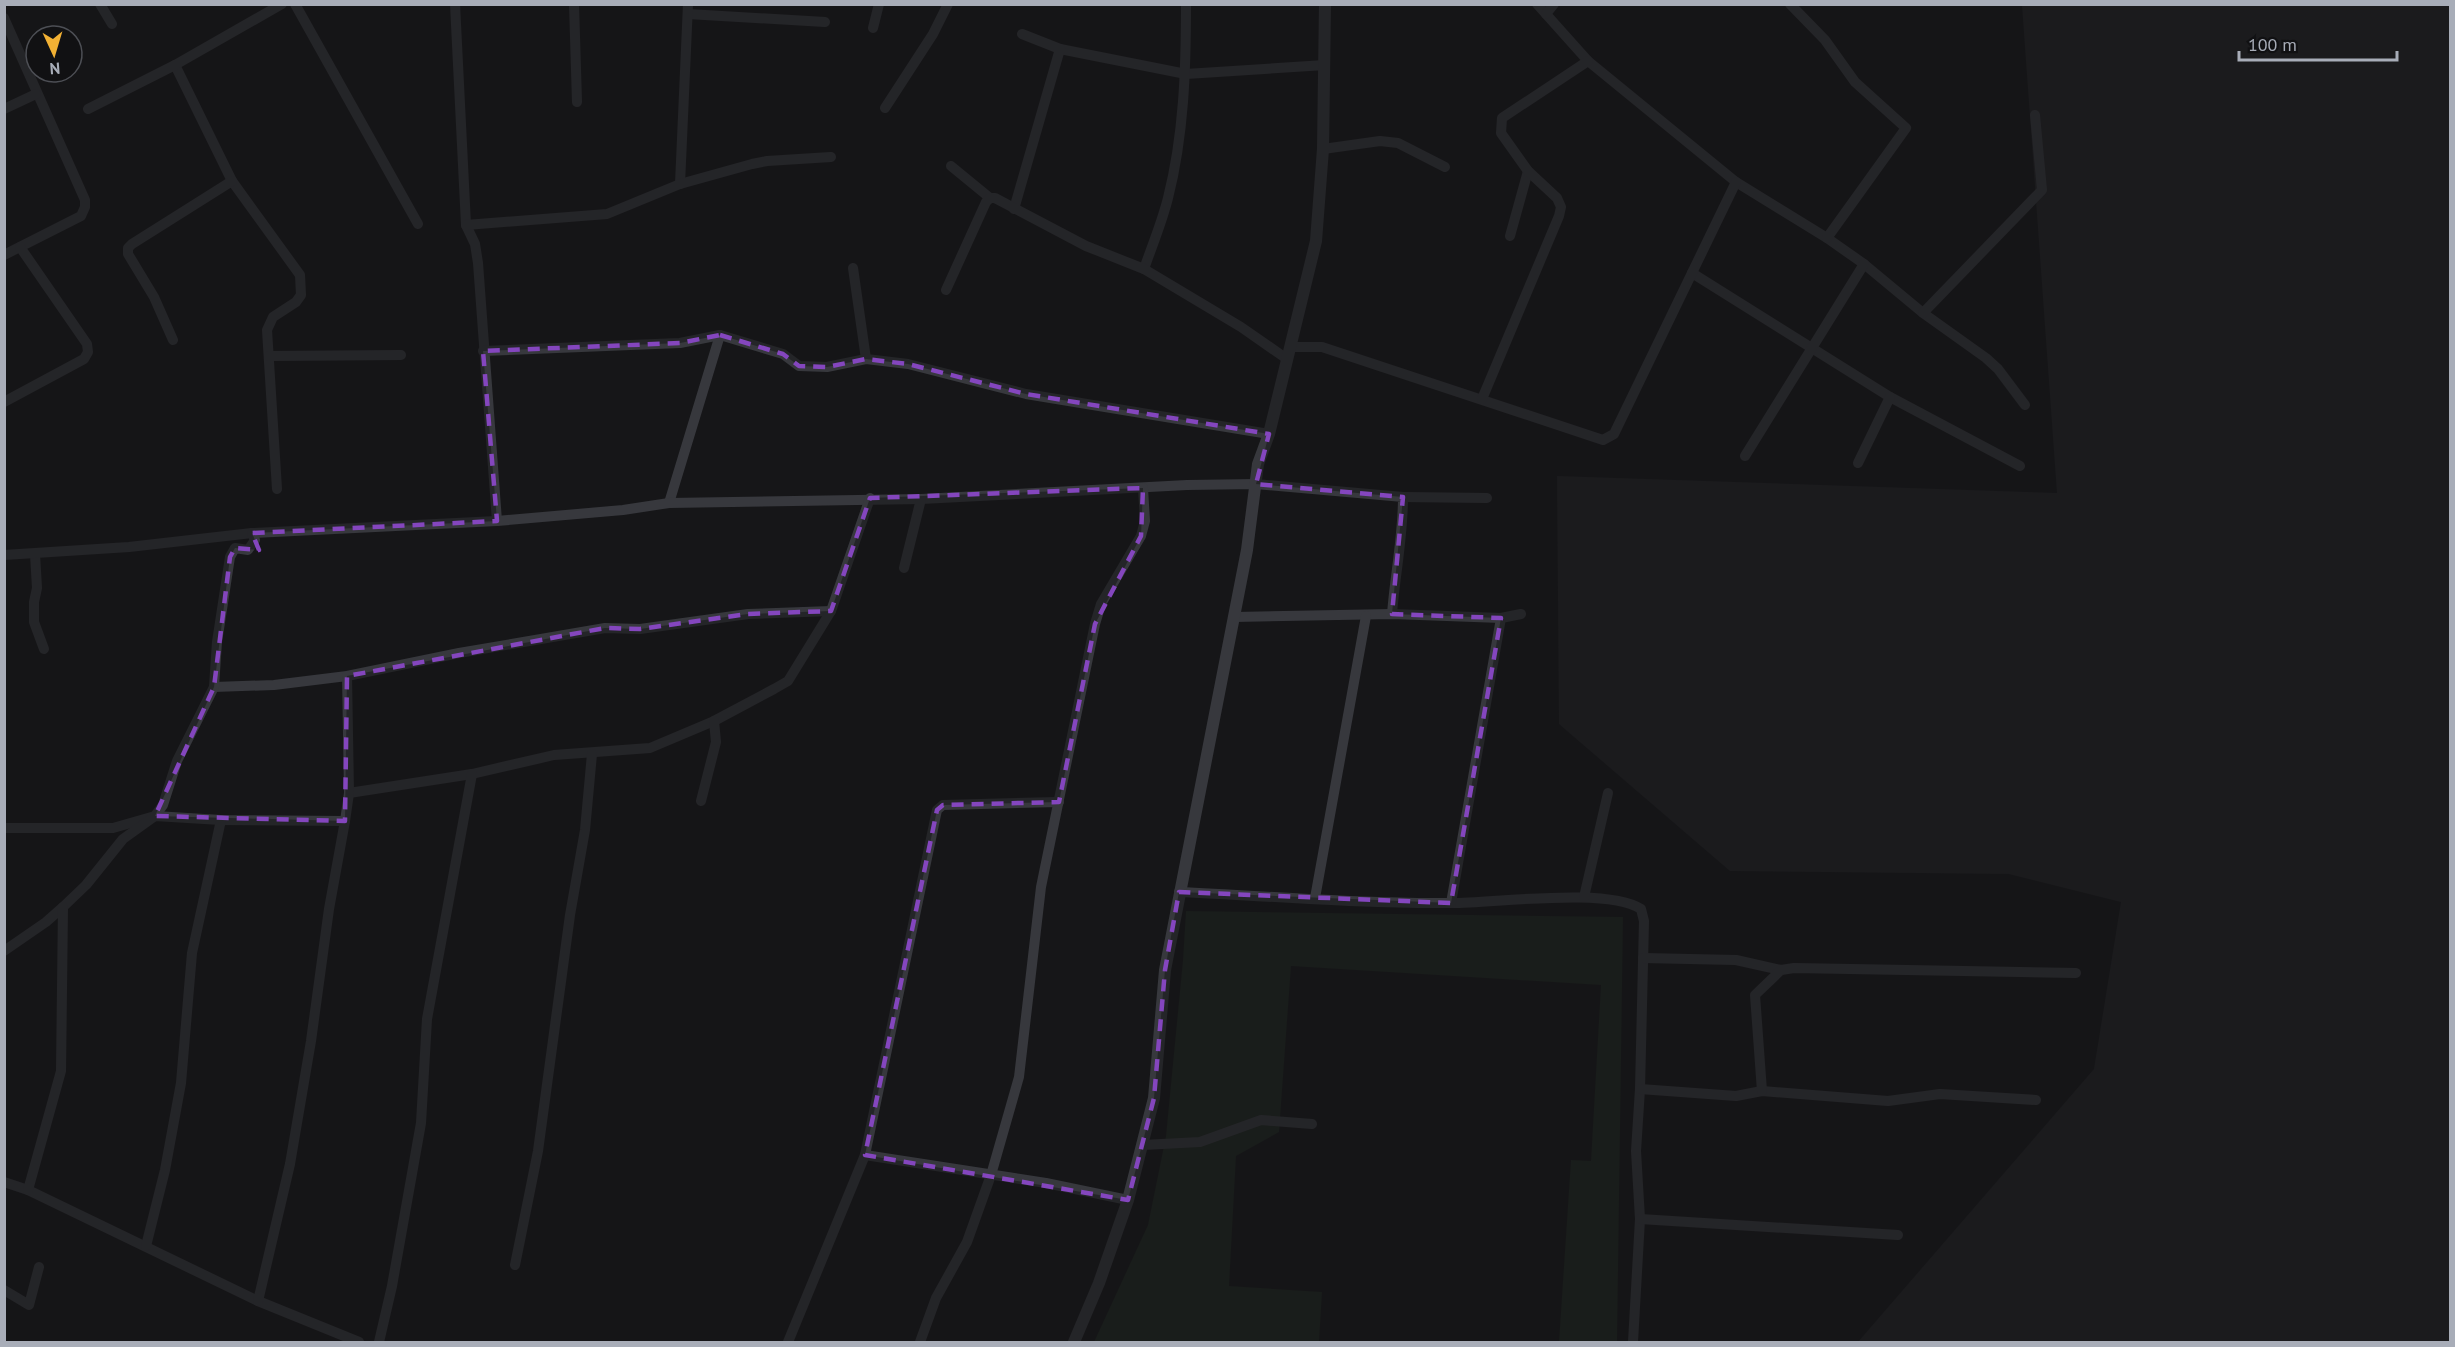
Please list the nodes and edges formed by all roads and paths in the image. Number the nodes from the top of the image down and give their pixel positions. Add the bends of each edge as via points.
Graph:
1 (100, 4) edge
2 (282, 4) edge
3 (295, 4) edge
4 (455, 4) edge
5 (574, 4) edge
6 (879, 4) edge
7 (948, 4) edge
8 (1186, 4) edge
9 (1325, 4) edge
10 (1537, 4) edge
11 (1554, 4) edge
12 (1790, 4) edge
13 (688, 9) edge
14 (1546, 14) junction
15 (4, 18) edge
16 (825, 22) dead end
17 (112, 24) dead end
18 (873, 28) dead end
19 (1022, 34) dead end
20 (1060, 49) junction
21 (1588, 61) junction
22 (175, 65) junction
23 (1325, 65) junction
24 (1186, 74) junction
25 (36, 94) junction
26 (577, 102) dead end
27 (885, 108) dead end
28 (4, 109) edge
29 (88, 109) dead end
30 (2035, 115) dead end
31 (1323, 149) junction
32 (831, 158) dead end
33 (951, 166) dead end
34 (1445, 167) dead end
35 (1528, 171) junction
36 (232, 181) junction
37 (1736, 182) junction
38 (680, 184) junction
39 (990, 198) junction
40 (1014, 209) junction
41 (418, 224) dead end
42 (466, 225) junction
43 (1510, 236) dead end
44 (1827, 238) junction
45 (20, 247) junction
46 (4, 255) edge
47 (1864, 264) junction
48 (853, 268) dead end
49 (1144, 269) junction
50 (1692, 273) junction
51 (946, 290) dead end
52 (1923, 313) junction
53 (720, 335) junction
54 (173, 340) dead end
55 (1811, 348) junction
56 (483, 351) junction
57 (1288, 353) junction
58 (401, 355) dead end
59 (269, 356) junction
60 (866, 359) junction
61 (1890, 397) junction
62 (1482, 399) junction
63 (4, 402) edge
64 (2025, 405) dead end
65 (1269, 434) junction
66 (1745, 456) dead end
67 (1858, 463) dead end
68 (2020, 466) dead end
69 (1256, 484) junction
70 (1143, 488) junction
71 (277, 489) dead end
72 (1403, 497) junction
73 (870, 498) junction
74 (1487, 498) dead end
75 (921, 499) junction
76 (669, 503) junction
77 (496, 521) junction
78 (252, 533) junction
79 (35, 554) junction
80 (4, 555) edge
81 (904, 568) dead end
82 (831, 610) junction
83 (1392, 614) junction
84 (1521, 614) dead end
85 (1366, 616) junction
86 (1234, 617) junction
87 (1501, 618) junction
88 (44, 649) dead end
89 (346, 676) junction
90 (214, 687) junction
91 (714, 721) junction
92 (592, 754) junction
93 (472, 774) junction
94 (348, 793) junction
95 (1608, 793) dead end
96 (701, 801) dead end
97 (1059, 802) junction
98 (155, 816) junction
99 (221, 820) junction
100 (345, 821) junction
101 (4, 828) edge
102 (1179, 892) junction
103 (1584, 897) junction
104 (1314, 898) junction
105 (1451, 903) junction
106 (63, 907) junction
107 (4, 951) edge
108 (1643, 958) junction
109 (1781, 970) junction
110 (2076, 973) dead end
111 (1640, 1089) junction
112 (1762, 1091) junction
113 (2036, 1100) dead end
114 (1312, 1124) dead end
115 (1143, 1145) junction
116 (865, 1155) junction
117 (991, 1175) junction
118 (4, 1182) edge
119 (28, 1190) junction
120 (1128, 1200) junction
121 (1640, 1219) junction
122 (1898, 1235) dead end
123 (146, 1246) junction
124 (515, 1265) dead end
125 (39, 1267) dead end
126 (4, 1290) edge
127 (258, 1301) junction
128 (359, 1342) edge
129 (379, 1342) edge
130 (788, 1342) edge
131 (920, 1342) edge
132 (1074, 1342) edge
133 (1633, 1342) edge

1 - 17 street
2 - 22 street
3 - 41 street
4 - 42 street
5 - 26 street
6 - 18 street
7 - 27 street
8 - 24 street
9 - 23 street
10 - 14 street
11 - 14 street
12 - 44 street via 1825,40 1855,81 1906,128
13 - 16 street
13 - 38 street
14 - 21 street
15 - 25 street
19 - 20 street
20 - 24 street
20 - 40 street
21 - 35 street via 1502,118 1501,133
21 - 37 street
22 - 29 street
22 - 36 street
23 - 24 street
23 - 31 street
24 - 49 street via 1169,196
25 - 28 street
25 - 45 street via 85,207 81,216
30 - 52 street via 2042,190
31 - 34 street via 1380,141 1398,143
31 - 57 street via 1316,241
32 - 38 street via 767,161
33 - 39 street
35 - 43 street
35 - 62 street via 1557,198 1561,207
36 - 54 street via 128,248
36 - 59 street via 300,275 301,295 269,323
37 - 44 street
37 - 50 street
38 - 42 street via 599,216
39 - 40 street
39 - 51 street
40 - 49 street via 1086,246
42 - 56 street via 478,263
44 - 47 street
45 - 46 street
45 - 63 street via 87,344 88,352 84,359
47 - 52 street
47 - 55 street
48 - 60 street
49 - 57 street
50 - 55 street
50 - 62 street via 1610,438 1603,440
52 - 64 street via 1998,369
53 - 56 street via 680,343
53 - 60 street via 783,354 799,366 827,367
53 - 76 street
55 - 61 street
55 - 66 street
56 - 77 street
57 - 62 street via 1322,347
57 - 65 street
58 - 59 street
59 - 71 street
60 - 65 street via 908,364 1026,394
61 - 67 street
61 - 68 street
65 - 69 street via 1258,464
69 - 70 street
69 - 72 street
69 - 86 street
70 - 75 street
70 - 97 street via 1145,521 1141,536 1101,604 1095,624
72 - 74 street
72 - 83 street via 1403,534
73 - 75 street
73 - 76 street
73 - 82 street
75 - 81 street
76 - 77 street
77 - 78 street
78 - 79 street
78 - 90 street via 255,540 248,550 235,548 230,557
79 - 80 street
79 - 88 street via 38,588 34,622
82 - 89 street via 748,614 640,630 605,628
82 - 91 street via 788,681
83 - 85 street
83 - 87 street
84 - 87 street
85 - 86 street
85 - 104 street
86 - 102 street
87 - 105 street
89 - 90 street
89 - 94 street
90 - 98 street
91 - 92 street via 650,748
91 - 96 street via 716,742
92 - 93 street via 554,755
92 - 124 street via 585,830 538,1151
93 - 94 street
93 - 129 street via 427,1019 421,1123
94 - 100 street
95 - 103 street
97 - 116 street via 943,805 937,810
97 - 117 street via 1041,887 1019,1077
98 - 99 street
98 - 101 street via 113,828
98 - 106 street via 123,839
99 - 100 street
99 - 123 street via 192,953 181,1083
100 - 127 street via 290,1164
102 - 104 street
102 - 115 street via 1165,970 1154,1098
103 - 105 street
103 - 108 street via 1622,900 1641,909
104 - 105 street
106 - 107 street
106 - 119 street via 61,1071
108 - 109 street via 1736,960
108 - 111 street
109 - 110 street
109 - 112 street via 1755,995
111 - 112 street via 1736,1096
111 - 121 street via 1636,1158
112 - 113 street via 1888,1101 1940,1094
114 - 115 street via 1261,1120 1200,1142
115 - 120 street
116 - 117 street
116 - 130 street
117 - 120 street
117 - 131 street via 967,1242 936,1298
118 - 119 street
119 - 123 street
120 - 132 street
121 - 122 street
121 - 133 street
123 - 127 street
125 - 126 street via 29,1305
127 - 128 street

